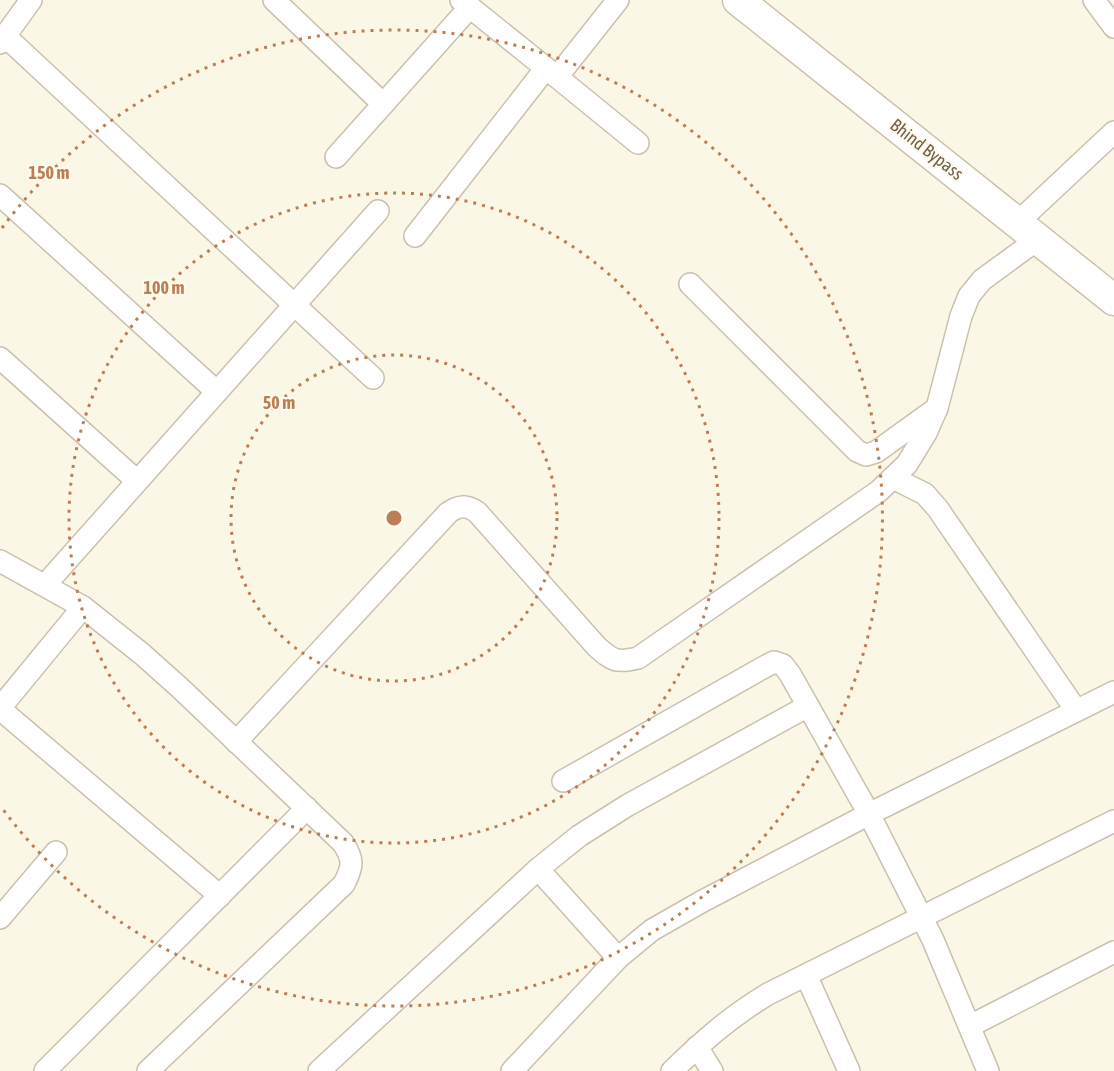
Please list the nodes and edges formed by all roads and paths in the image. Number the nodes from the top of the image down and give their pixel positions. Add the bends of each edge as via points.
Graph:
1 (31, 0) edge
2 (274, 0) edge
3 (618, 0) edge
4 (738, 0) edge
5 (1094, 0) edge
6 (465, 3) edge
7 (1114, 27) edge
8 (2, 40) edge
9 (551, 73) junction
10 (383, 104) junction
11 (1114, 132) edge
12 (638, 143) dead end
13 (336, 157) dead end
14 (0, 195) edge
15 (378, 211) dead end
16 (1028, 230) junction
17 (415, 236) dead end
18 (690, 284) dead end
19 (1114, 300) edge
20 (295, 305) junction
21 (0, 358) edge
22 (373, 378) dead end
23 (217, 392) junction
24 (937, 408) junction
25 (893, 478) junction
26 (137, 481) junction
27 (0, 561) edge
28 (45, 585) junction
29 (83, 607) junction
30 (1114, 692) edge
31 (808, 706) junction
32 (0, 709) edge
33 (1076, 710) junction
34 (237, 742) junction
35 (563, 781) dead end
36 (307, 808) junction
37 (869, 814) junction
38 (1114, 821) edge
39 (56, 852) dead end
40 (538, 869) junction
41 (220, 896) junction
42 (0, 918) edge
43 (922, 918) junction
44 (1114, 952) edge
45 (618, 958) junction
46 (806, 975) junction
47 (970, 1026) junction
48 (697, 1047) junction
49 (45, 1071) edge
50 (148, 1071) edge
51 (320, 1071) edge
52 (512, 1071) edge
53 (672, 1071) edge
54 (712, 1071) edge
55 (849, 1071) edge
56 (988, 1071) edge

1 - 8 street
2 - 10 street
3 - 9 street
4 - 16 street, Bhind Bypass
5 - 7 street
6 - 9 street
6 - 10 street
8 - 20 street
9 - 12 street
9 - 17 street
10 - 13 street
11 - 16 street
14 - 23 street
15 - 20 street
16 - 19 street, Bhind Bypass
16 - 24 street via 969,296
18 - 24 street via 857,451 866,455 876,452
20 - 22 street
20 - 23 street
21 - 26 street
23 - 26 street
24 - 25 street via 907,465
25 - 33 street via 925,494 938,509
25 - 34 street via 638,658 623,662 612,660 597,647 477,512 469,506 458,506
26 - 28 street
27 - 28 street
28 - 29 street
29 - 32 street
29 - 34 street via 172,680
30 - 33 street
31 - 35 street via 790,674 774,662
31 - 37 street
31 - 40 street via 628,806 579,836
32 - 41 street
33 - 37 street
34 - 36 street
36 - 41 street
36 - 50 street via 351,855 351,868 344,884
37 - 43 street
37 - 45 street via 652,930
38 - 43 street
39 - 42 street
40 - 45 street
40 - 51 street
41 - 49 street
43 - 46 street
43 - 47 street
44 - 47 street
45 - 52 street
46 - 48 street via 736,1013
46 - 55 street
47 - 56 street
48 - 53 street
48 - 54 street

